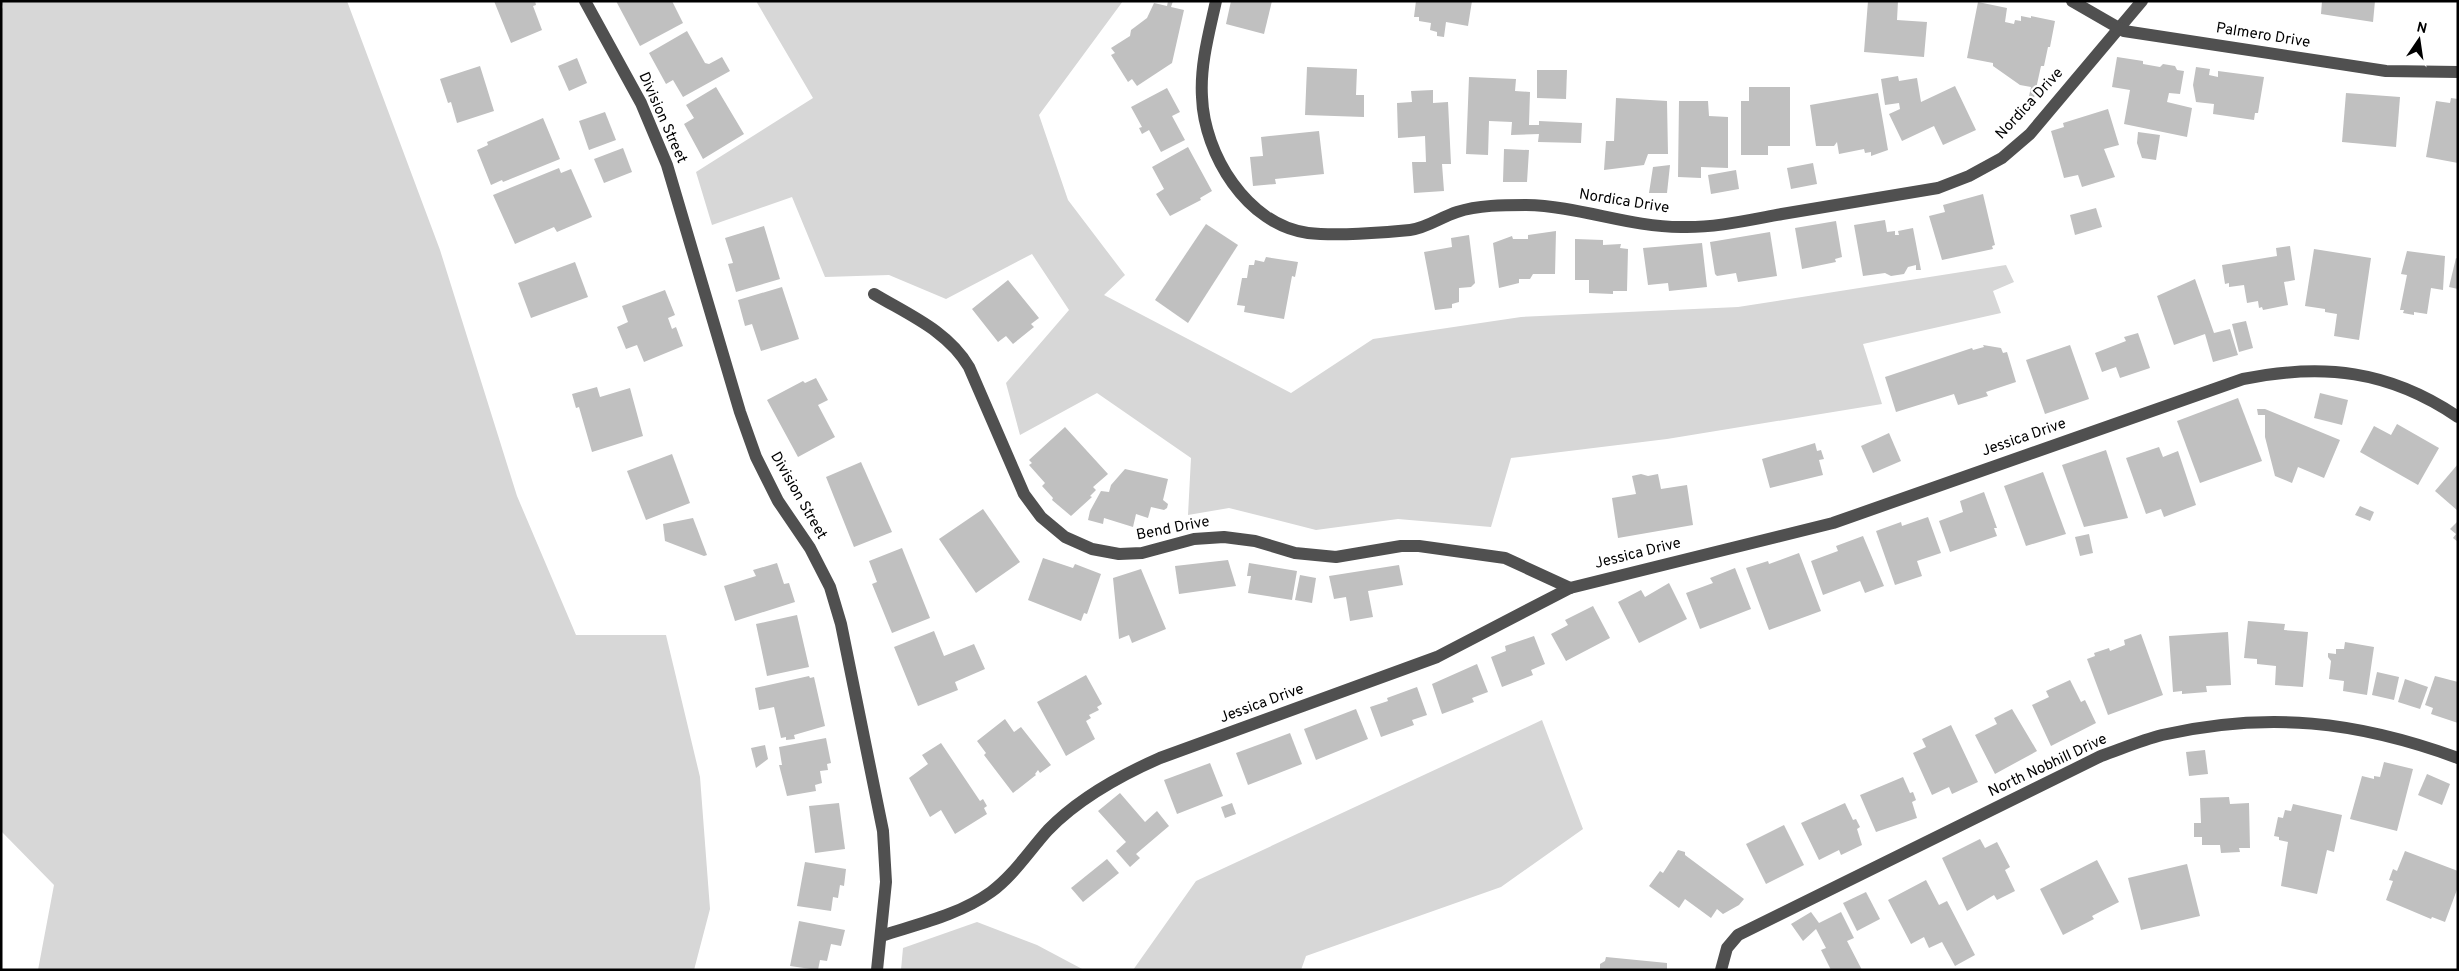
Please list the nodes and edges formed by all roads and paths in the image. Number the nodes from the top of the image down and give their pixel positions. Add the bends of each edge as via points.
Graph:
1 (585, 1) edge
2 (1216, 1) edge
3 (2072, 1) edge
4 (2142, 1) edge
5 (2119, 29) junction
6 (2458, 72) edge
7 (874, 294) dead end
8 (2458, 417) edge
9 (1570, 588) junction
10 (2458, 758) edge
11 (881, 936) junction
12 (1721, 967) edge
13 (877, 970) edge

1 - 11 street, Division Street via 641,103 667,165 756,457 778,501 810,548 830,587 841,624 883,831 886,882
2 - 5 street, Nordica Drive via 1202,67 1207,131 1219,161 1243,196 1260,212 1282,225 1307,233 1412,230 1458,212 1487,206 1528,205 1574,210 1644,224 1682,227 1725,224 1938,188 2002,158 2030,134
3 - 5 street, Palmero Drive
4 - 5 street, Nordica Drive
5 - 6 street, Palmero Drive via 2386,71
7 - 9 street, Bend Drive via 946,337 960,351 1024,494 1041,517 1065,537 1092,549 1119,554 1142,553 1194,539 1224,537 1255,541 1295,553 1336,557 1419,546 1506,558
8 - 9 street, Jessica Drive via 2405,388 2364,375 2328,370 2267,374 2243,379 1832,523
9 - 11 street, Jessica Drive via 1437,657 1126,773 1085,798 1049,829 1013,872 991,892 961,910
10 - 12 street, North Nobhill Drive via 2379,733 2324,724 2269,721 2214,725 2160,736 2101,756 1738,935 1727,948
11 - 13 street, Division Street

